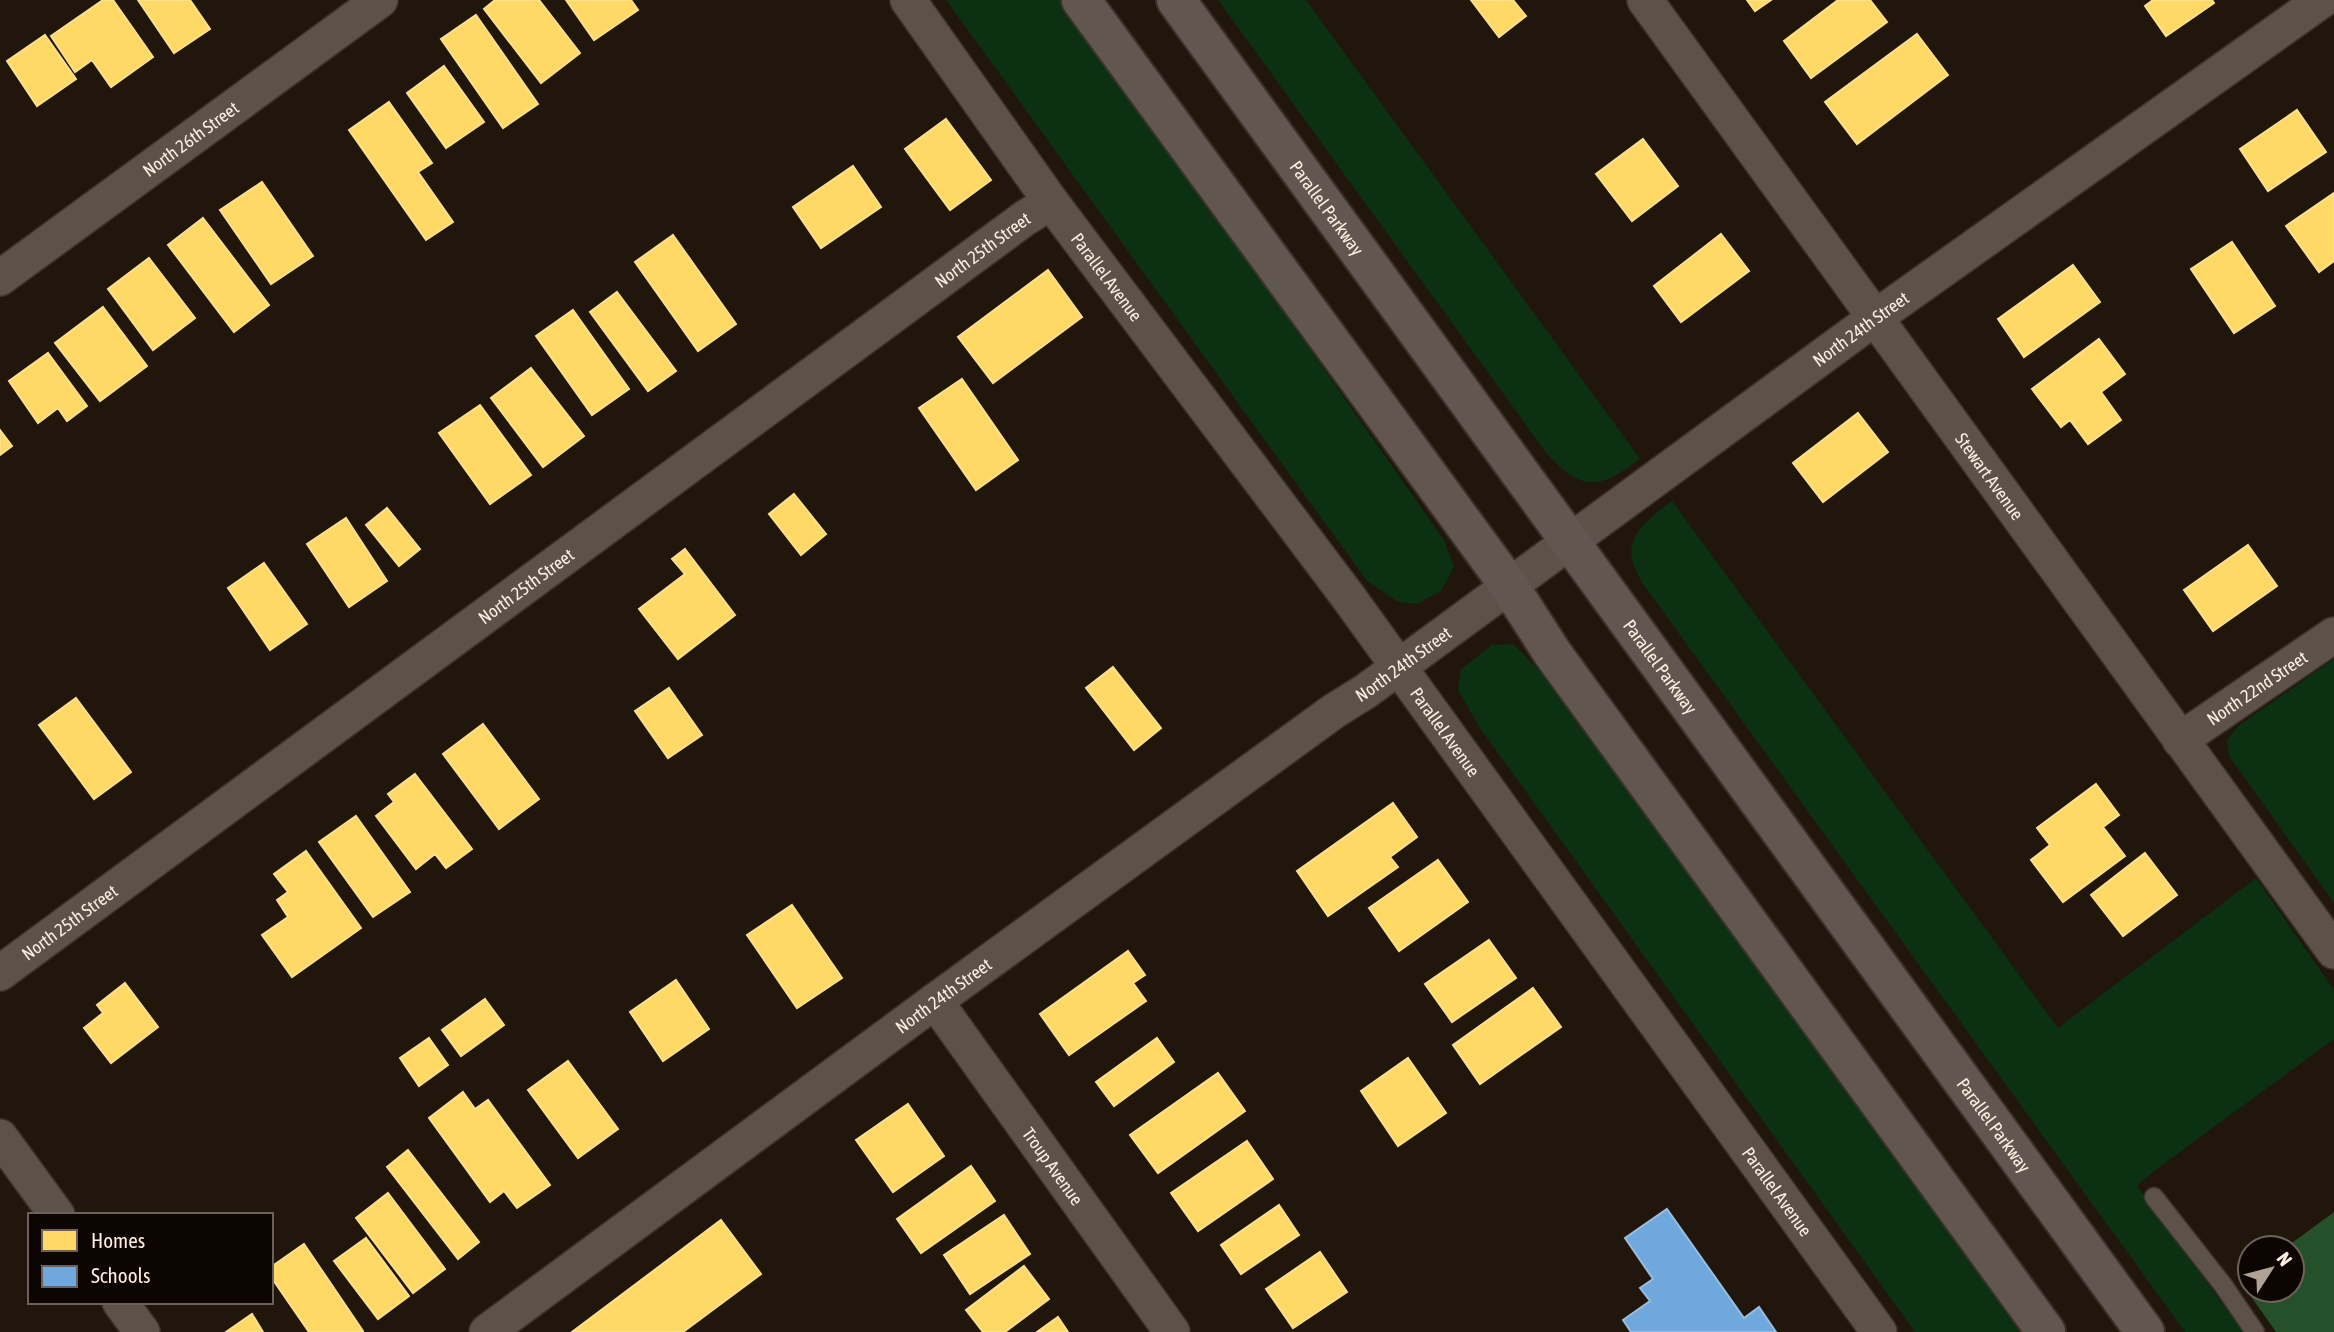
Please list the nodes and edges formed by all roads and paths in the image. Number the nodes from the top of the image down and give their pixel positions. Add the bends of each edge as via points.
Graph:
1 (380, 0) edge
2 (908, 0) edge
3 (1081, 0) edge
4 (1177, 0) edge
5 (1645, 0) edge
6 (2324, 0) edge
7 (2334, 10) edge
8 (1051, 202) junction
9 (0, 278) edge
10 (1876, 317) junction
11 (1571, 542) junction
12 (1510, 587) junction
13 (2334, 635) edge
14 (1397, 667) junction
15 (2179, 740) junction
16 (2334, 951) edge
17 (0, 973) edge
18 (935, 1001) junction
19 (0, 1137) edge
20 (2154, 1197) dead end
21 (56, 1213) edge
22 (121, 1304) edge
23 (142, 1332) edge
24 (487, 1332) edge
25 (1172, 1332) edge
26 (1879, 1332) edge
27 (2046, 1332) edge
28 (2145, 1332) edge
29 (2255, 1332) edge

1 - 9 street, North 26th Street
2 - 8 street, Parallel Avenue
3 - 12 main road
4 - 11 main road, Parallel Parkway
5 - 10 street, Stewart Avenue
6 - 7 street
6 - 10 street, North 24th Street
8 - 14 street, Parallel Avenue
8 - 17 street, North 25th Street
10 - 11 street, North 24th Street
10 - 15 street, Stewart Avenue
11 - 12 street, North 24th Street
11 - 28 main road, Parallel Parkway
12 - 14 street, North 24th Street
12 - 27 main road via 1553,654
13 - 15 street, North 22nd Street
14 - 18 street, North 24th Street
14 - 26 street, Parallel Avenue
15 - 16 street, Stewart Avenue
18 - 24 street, North 24th Street
18 - 25 street, Troup Avenue
19 - 21 street
20 - 29 lane
22 - 23 street

